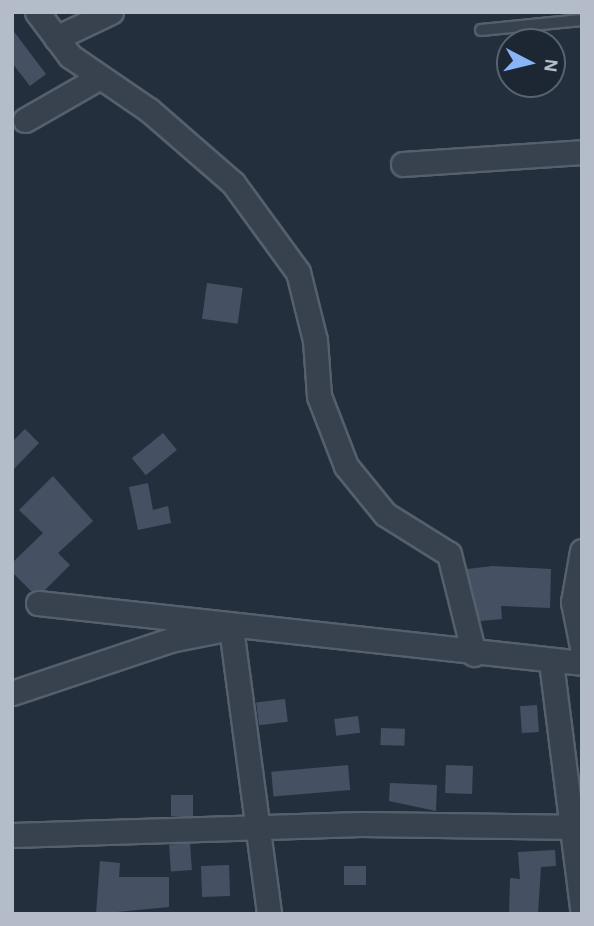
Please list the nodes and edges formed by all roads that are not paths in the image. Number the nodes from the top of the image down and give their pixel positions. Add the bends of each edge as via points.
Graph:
1 (37, 12) edge
2 (111, 12) edge
3 (582, 20) edge
4 (481, 30) dead end
5 (56, 38) junction
6 (100, 77) junction
7 (26, 120) dead end
8 (582, 152) edge
9 (404, 164) dead end
10 (582, 551) edge
11 (37, 603) dead end
12 (231, 628) junction
13 (582, 647) edge
14 (474, 654) junction
15 (551, 663) junction
16 (582, 663) edge
17 (12, 693) edge
18 (577, 826) edge
19 (258, 831) junction
20 (12, 835) edge
21 (582, 908) edge
22 (269, 914) edge

1 - 5 street
2 - 5 street
3 - 4 lane
5 - 6 street
6 - 7 street
6 - 14 street via 233,183 298,272 315,340 319,396 346,466 385,513 449,554
8 - 9 street
10 - 13 street via 573,602
11 - 12 street
12 - 14 street
12 - 17 street via 170,640
12 - 19 street
14 - 15 street
15 - 16 street
15 - 18 street
18 - 19 street via 361,824
18 - 21 street
19 - 20 street
19 - 22 street

